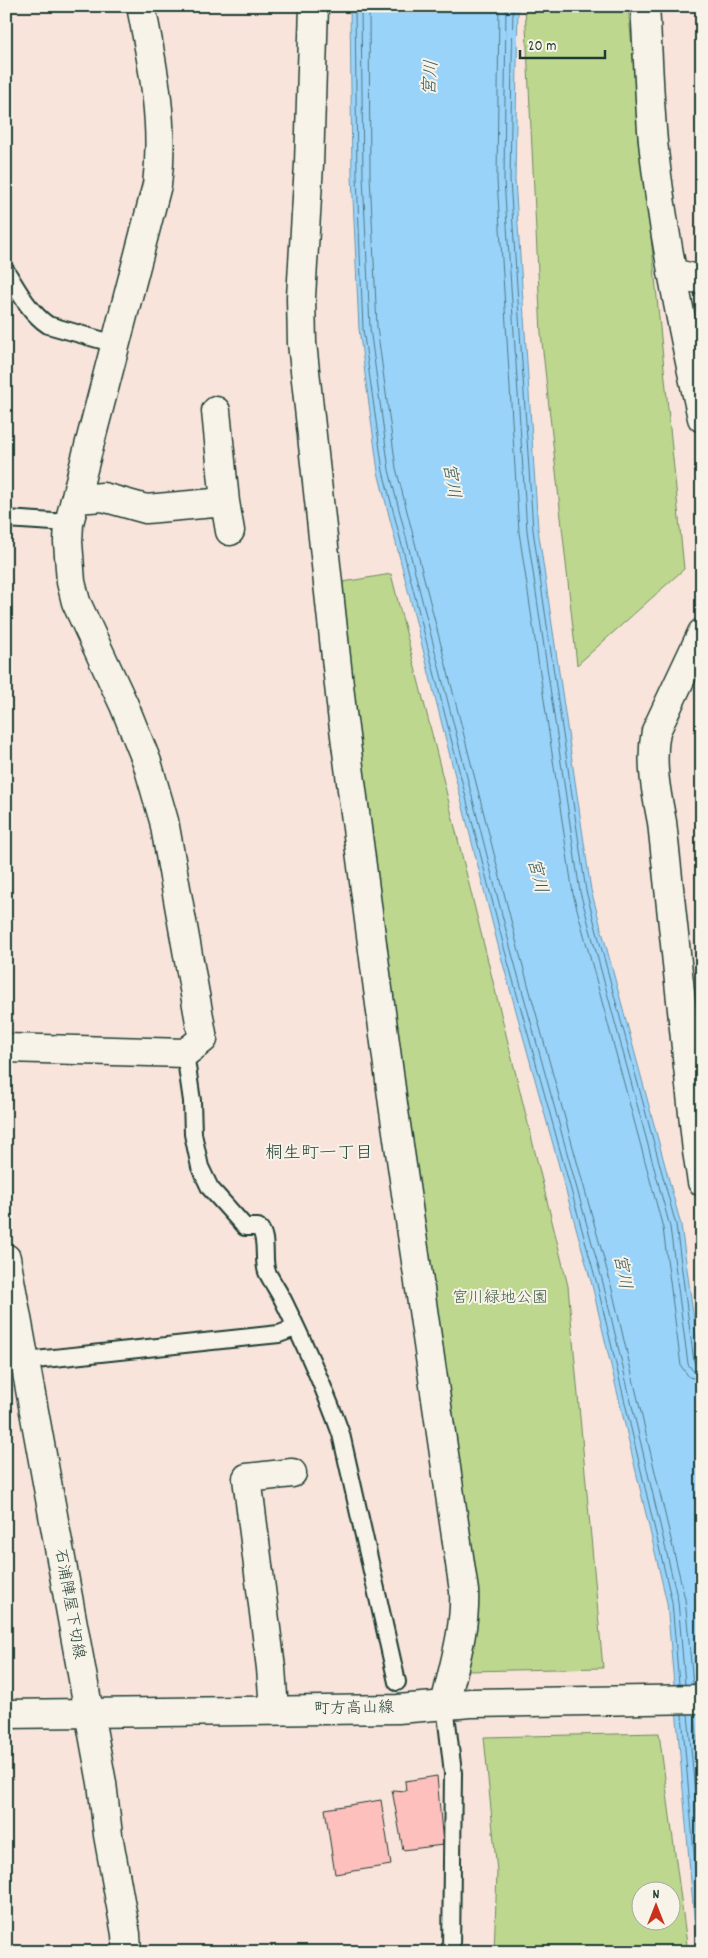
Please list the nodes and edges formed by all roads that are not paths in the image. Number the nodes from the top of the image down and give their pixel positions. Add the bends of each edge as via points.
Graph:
1 (141, 6) edge
2 (314, 6) edge
3 (645, 6) edge
4 (6, 270) edge
5 (672, 273) junction
6 (702, 280) edge
7 (115, 344) junction
8 (216, 411) dead end
9 (702, 418) edge
10 (225, 502) junction
11 (72, 511) junction
12 (6, 519) edge
13 (230, 531) dead end
14 (702, 633) edge
15 (6, 1048) edge
16 (184, 1053) junction
17 (697, 1116) edge
18 (702, 1182) edge
19 (6, 1258) edge
20 (295, 1328) junction
21 (16, 1361) edge
22 (292, 1473) dead end
23 (397, 1682) dead end
24 (702, 1699) edge
25 (458, 1704) junction
26 (274, 1710) junction
27 (88, 1713) junction
28 (6, 1714) edge
29 (127, 1952) edge
30 (451, 1952) edge

1 - 7 street via 155,73 160,162 156,192
2 - 25 street via 301,330 342,713 393,1104 464,1591
3 - 5 street via 653,141
4 - 7 lane via 34,313 48,325
5 - 6 street
5 - 9 street
7 - 11 street
8 - 10 street
10 - 11 street via 146,509 103,497
10 - 13 street
11 - 12 lane
11 - 16 street via 68,542 76,602 137,737 164,821 203,1039
14 - 17 street via 656,731 652,761
15 - 16 street
16 - 20 lane via 192,1101 192,1134 200,1167 210,1188 245,1228 261,1229 267,1271
17 - 18 street
19 - 21 street, 石浦陣屋下切線
20 - 21 lane via 279,1334
20 - 23 lane via 341,1434
21 - 27 street, 石浦陣屋下切線
22 - 26 street via 247,1478
24 - 25 street, 町方高山線
25 - 26 street, 町方高山線 via 398,1709
25 - 30 lane via 453,1773
26 - 27 street, 町方高山線
27 - 28 street, 町方高山線
27 - 29 street, 石浦陣屋下切線

